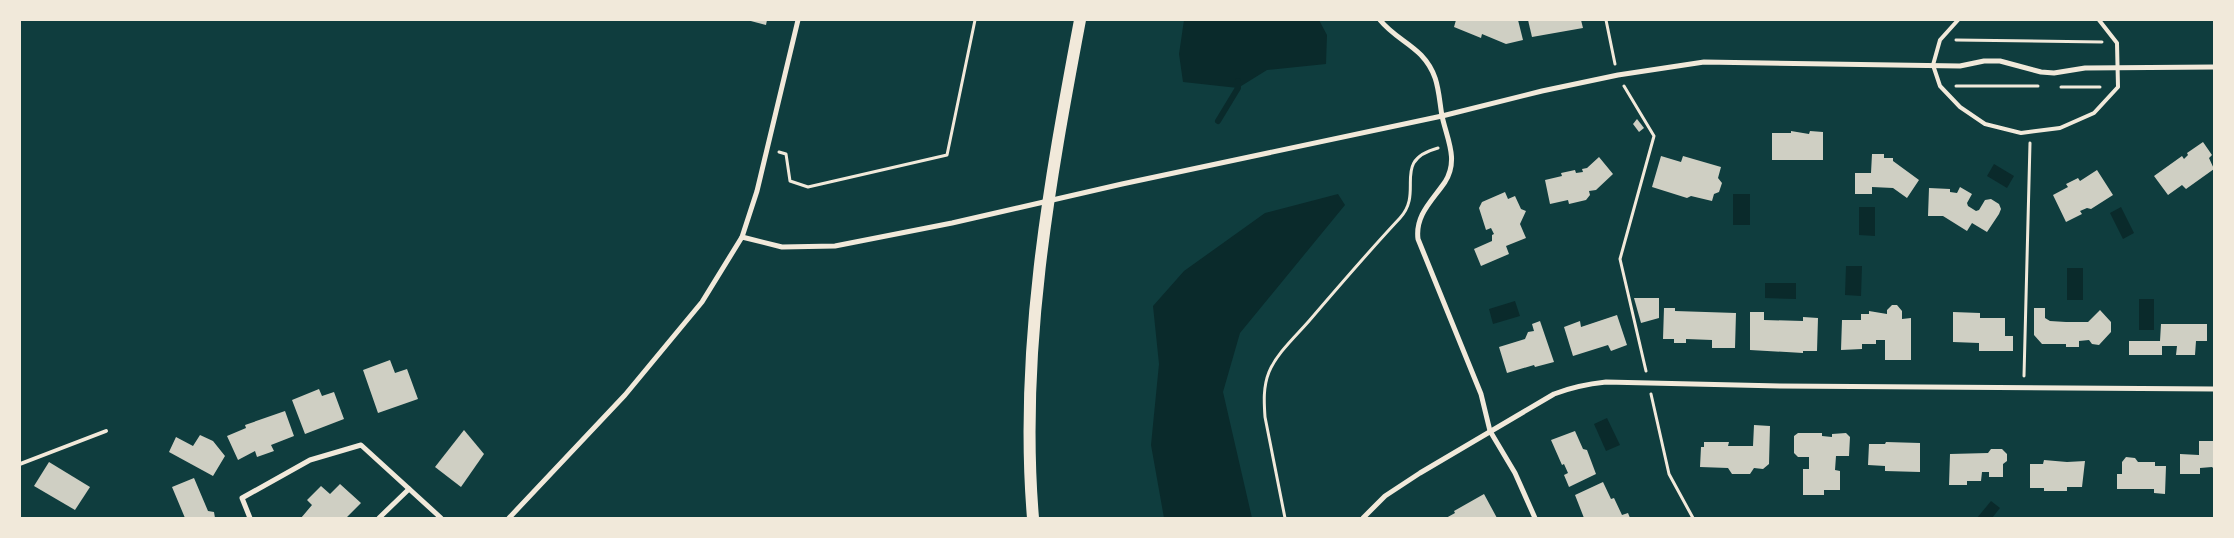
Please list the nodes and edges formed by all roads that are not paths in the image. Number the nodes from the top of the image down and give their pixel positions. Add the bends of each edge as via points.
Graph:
1 (798, 20) edge
2 (1080, 20) edge
3 (1380, 20) edge
4 (1958, 20) edge
5 (2099, 20) edge
6 (1933, 65) junction
7 (2214, 67) edge
8 (2119, 68) junction
9 (1442, 116) junction
10 (742, 237) junction
11 (2214, 389) edge
12 (106, 431) dead end
13 (1490, 431) junction
14 (20, 464) edge
15 (409, 489) junction
16 (250, 518) edge
17 (379, 518) edge
18 (441, 518) edge
19 (510, 518) edge
20 (1033, 518) edge
21 (1363, 518) edge
22 (1535, 518) edge

1 - 10 street
2 - 20 main road via 1057,143 1039,268 1030,376
3 - 9 street via 1421,56 1437,79
4 - 6 lane via 1940,40
5 - 8 lane via 2117,43
6 - 8 street via 1960,66 2000,61 2054,73 2085,68
6 - 8 lane via 1940,86 1960,107 1985,124 2021,133 2060,128 2094,113 2118,87
6 - 9 street via 1704,62 1618,75
7 - 8 street
9 - 10 street via 835,246 782,247
9 - 13 street via 1451,145 1452,166 1435,198 1421,215 1418,239 1481,394
10 - 19 street via 690,317 625,395
11 - 13 street via 1606,382 1572,387
12 - 14 lane
13 - 21 street via 1385,496
13 - 22 street via 1515,473
15 - 16 street via 360,445 310,460 242,498
15 - 17 street
15 - 18 street

